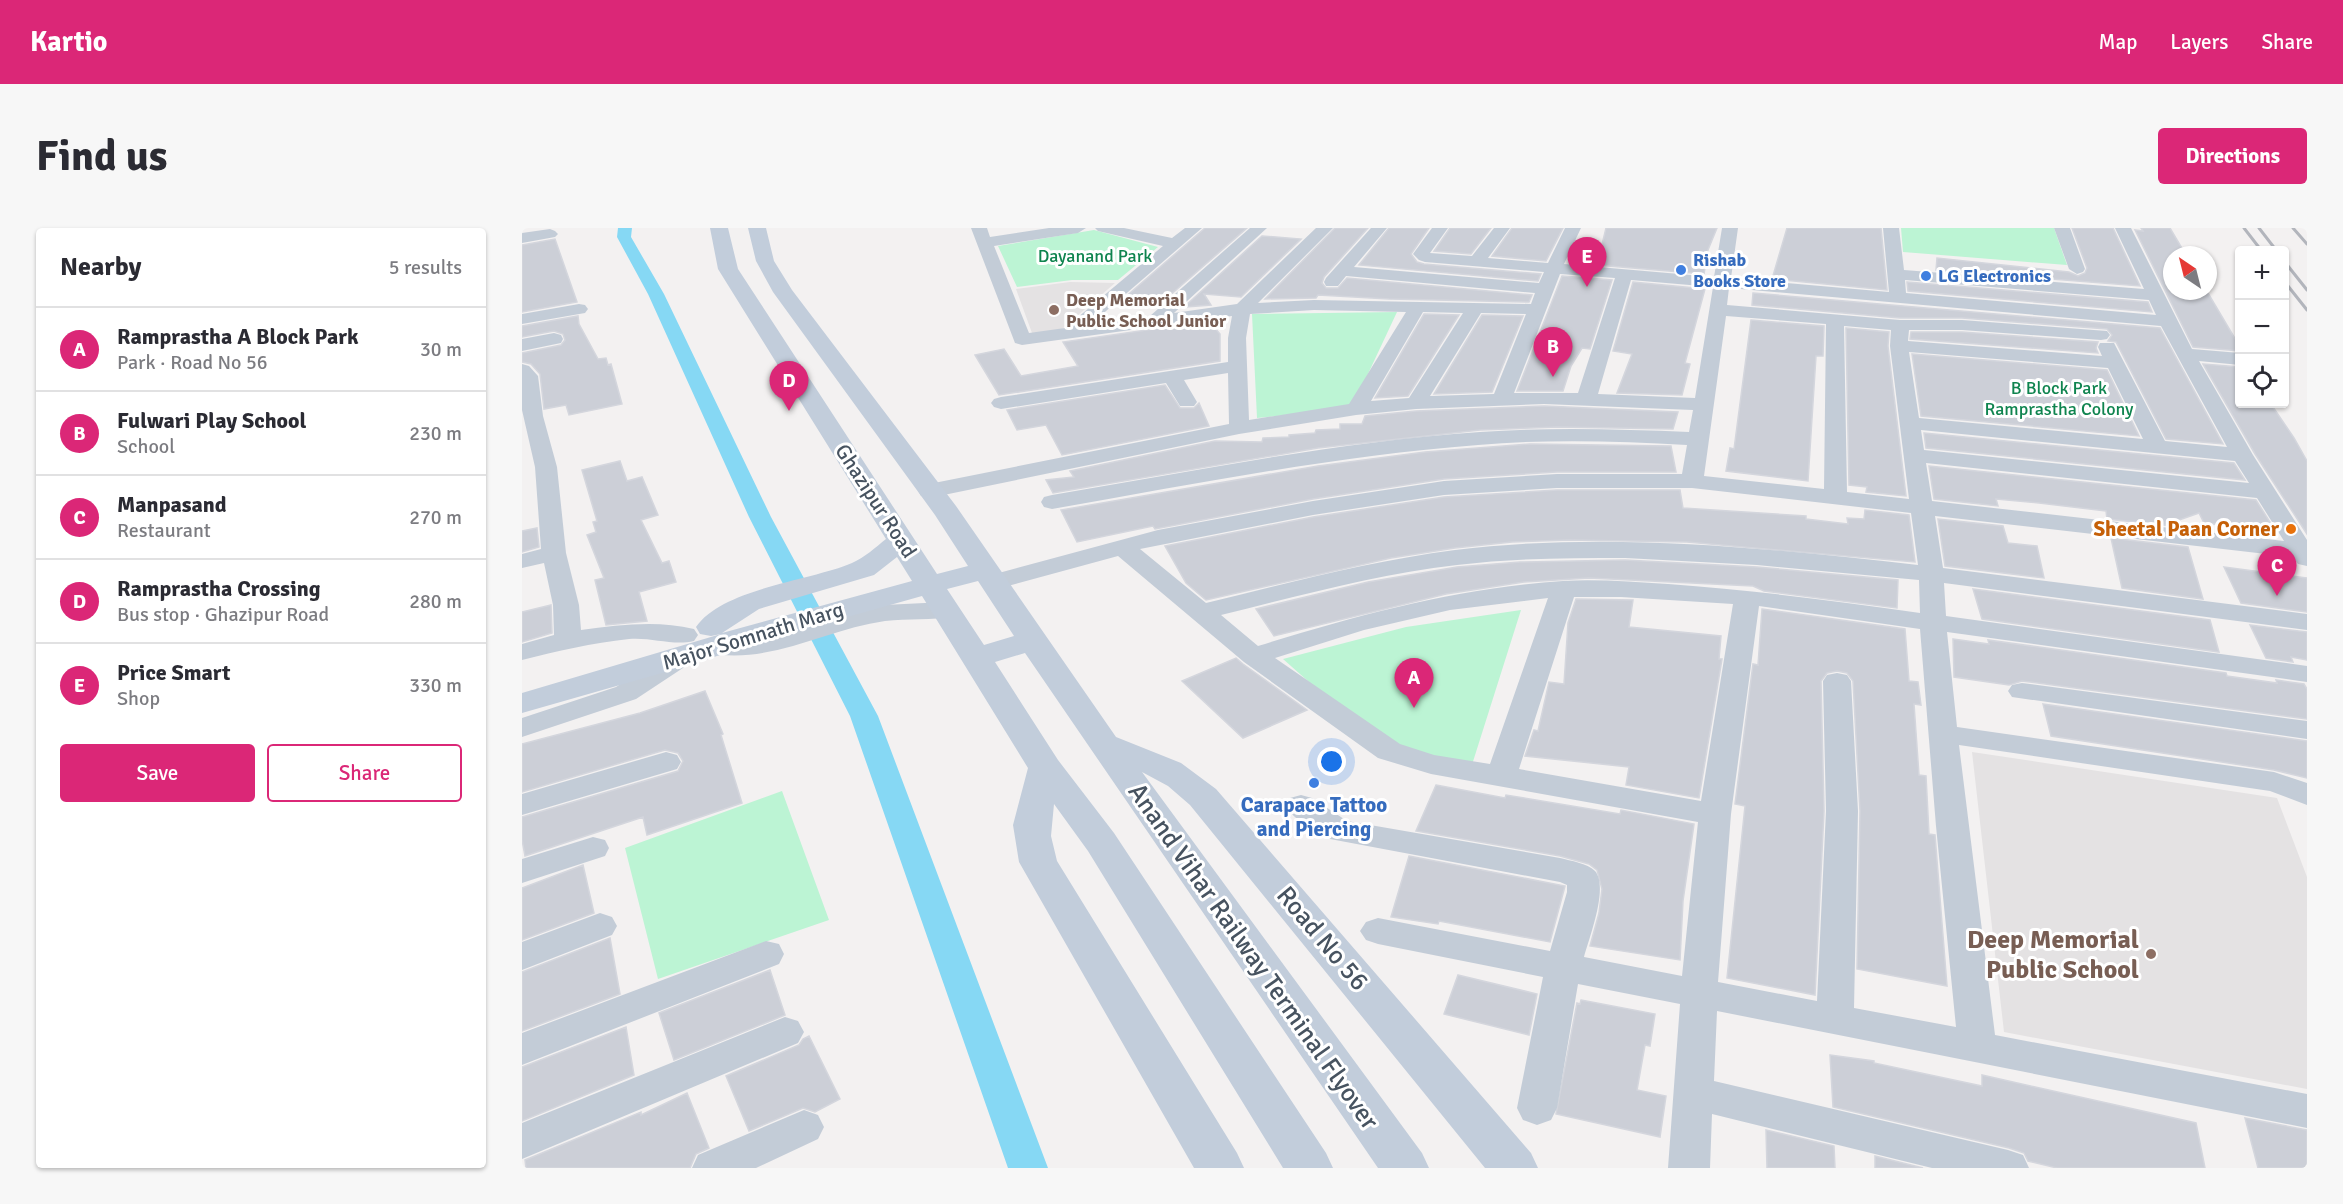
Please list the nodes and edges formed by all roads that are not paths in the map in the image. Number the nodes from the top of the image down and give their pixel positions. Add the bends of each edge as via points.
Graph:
1 (719, 228) edge
2 (757, 228) edge
3 (1078, 228) edge
4 (1103, 228) edge
5 (1194, 228) edge
6 (1259, 228) edge
7 (1325, 228) edge
8 (1378, 228) edge
9 (1440, 228) edge
10 (1502, 228) edge
11 (1573, 228) edge
12 (1730, 228) edge
13 (1891, 228) edge
14 (2062, 228) edge
15 (2123, 228) edge
16 (981, 232) edge
17 (550, 234) dead end
18 (522, 238) edge
19 (1176, 244) junction
20 (1234, 250) junction
21 (1255, 252) dead end
22 (1275, 254) dead end
23 (1296, 256) junction
24 (1476, 262) junction
25 (2054, 267) dead end
26 (1553, 269) junction
27 (1341, 271) junction
28 (2123, 273) dead end
29 (1896, 274) junction
30 (1624, 275) junction
31 (2146, 275) junction
32 (1722, 282) junction
33 (1546, 289) junction
34 (2156, 295) junction
35 (1898, 297) junction
36 (1314, 305) junction
37 (1418, 306) junction
38 (1476, 307) junction
39 (579, 309) dead end
40 (1242, 309) junction
41 (1538, 309) junction
42 (1718, 310) junction
43 (2089, 314) junction
44 (522, 319) edge
45 (1835, 319) junction
46 (1155, 321) junction
47 (2168, 321) junction
48 (1071, 332) junction
49 (1895, 332) junction
50 (2101, 335) junction
51 (554, 339) dead end
52 (522, 345) edge
53 (2187, 354) junction
54 (2235, 359) edge
55 (2116, 363) junction
56 (1238, 366) junction
57 (522, 369) edge
58 (1171, 375) junction
59 (526, 392) edge
60 (1502, 399) junction
61 (1586, 399) junction
62 (1187, 402) dead end
63 (1001, 403) dead end
64 (1416, 403) junction
65 (1704, 404) junction
66 (1356, 409) junction
67 (527, 418) edge
68 (1910, 423) junction
69 (1239, 428) junction
70 (1698, 439) junction
71 (2158, 447) junction
72 (1914, 455) junction
73 (2242, 455) junction
74 (1692, 481) junction
75 (2265, 492) junction
76 (1836, 497) junction
77 (1052, 502) dead end
78 (1921, 507) junction
79 (918, 519) junction
80 (1121, 546) junction
81 (554, 553) junction
82 (2305, 554) edge
83 (522, 561) edge
84 (984, 569) junction
85 (1931, 573) junction
86 (931, 588) junction
87 (1564, 589) junction
88 (871, 591) junction
89 (1747, 597) junction
90 (1202, 612) junction
91 (1933, 621) junction
92 (2307, 622) edge
93 (568, 640) junction
94 (1033, 640) junction
95 (697, 641) junction
96 (522, 652) edge
97 (1254, 656) junction
98 (976, 658) junction
99 (2307, 674) edge
100 (522, 680) edge
101 (1837, 681) dead end
102 (2022, 691) dead end
103 (522, 703) edge
104 (522, 728) edge
105 (2307, 730) edge
106 (1945, 734) junction
107 (1104, 745) junction
108 (666, 762) dead end
109 (1046, 768) junction
110 (1501, 777) junction
111 (2307, 795) edge
112 (1301, 804) dead end
113 (522, 805) edge
114 (1715, 814) junction
115 (592, 848) dead end
116 (522, 871) edge
117 (600, 926) dead end
118 (1378, 931) dead end
119 (766, 954) dead end
120 (522, 956) edge
121 (1563, 967) junction
122 (1698, 993) junction
123 (1835, 1020) junction
124 (785, 1032) dead end
125 (1977, 1047) junction
126 (522, 1049) edge
127 (1692, 1094) junction
128 (1537, 1108) dead end
129 (2307, 1111) edge
130 (804, 1127) dead end
131 (522, 1141) edge
132 (713, 1168) edge
133 (1220, 1168) edge
134 (1309, 1168) edge
135 (1405, 1168) edge
136 (1514, 1168) edge
137 (1689, 1168) edge
138 (2008, 1168) edge

1 - 79 main road, Ghazipur Road via 728,269
2 - 79 main road, Ghazipur Road via 765,261
3 - 16 street
4 - 19 street
5 - 19 street
6 - 20 street
7 - 23 street
8 - 27 street
9 - 24 street via 1421,254
10 - 24 street
11 - 26 street
12 - 32 street
13 - 29 street via 1900,255
14 - 25 street via 2083,270
15 - 31 street
16 - 48 street via 1022,339
17 - 18 street
19 - 48 street
20 - 21 street
20 - 46 street
22 - 23 street
23 - 40 street
24 - 26 street
26 - 30 street
26 - 33 street
27 - 33 street
27 - 36 street
28 - 31 street
29 - 34 street
29 - 35 street
30 - 32 street
30 - 61 street
31 - 34 street
32 - 35 street
32 - 42 street
33 - 41 street
34 - 47 street
35 - 43 street
35 - 49 street
36 - 37 street
36 - 40 street
37 - 38 street
37 - 66 street
38 - 41 street
38 - 64 street
39 - 44 street
40 - 46 street
40 - 56 street
41 - 60 street
42 - 45 street
42 - 65 street
43 - 47 street
43 - 50 street
45 - 49 street
45 - 76 street
46 - 48 street
47 - 53 street
49 - 50 street via 1962,325
49 - 55 street
49 - 68 street
50 - 55 street
51 - 52 street
53 - 54 street
53 - 73 street
55 - 71 street
56 - 58 street
56 - 69 street
57 - 59 street via 528,376
58 - 62 street
58 - 63 street
59 - 67 street
60 - 61 street
60 - 64 street
61 - 65 street
64 - 66 street
65 - 70 street
66 - 69 street
67 - 81 street via 546,467
68 - 71 street
68 - 72 street
69 - 79 street
70 - 74 street
70 - 77 street via 1564,434 1452,440 1334,454
71 - 73 street
72 - 75 street
72 - 78 street
73 - 75 street
74 - 76 street
74 - 80 street via 1557,480 1444,488 1313,508
75 - 82 street
76 - 78 street
78 - 82 street
78 - 85 street
79 - 84 main road, Ghazipur Road
79 - 86 main road, Ghazipur Road
79 - 88 main road
80 - 84 street
80 - 90 street
81 - 83 street
81 - 93 street via 566,605
84 - 86 main road, Major Somnath Marg
84 - 94 main road, Ghazipur Road
85 - 90 street via 1763,557 1633,550 1491,554 1374,570
85 - 91 street
85 - 92 street
86 - 88 main road, Major Somnath Marg
86 - 98 main road, Ghazipur Road
87 - 89 street
87 - 97 street via 1410,610
87 - 110 street
88 - 95 main road, Major Somnath Marg
89 - 91 street
89 - 114 street
90 - 97 street
91 - 99 street
91 - 106 street
93 - 95 street via 631,631
93 - 96 street
94 - 98 main road
94 - 107 main road, Ghazipur Road
95 - 100 main road, Major Somnath Marg
95 - 103 main road, Major Somnath Marg
95 - 104 street via 626,693
97 - 110 street via 1389,751 1431,764
98 - 109 main road, Ghazipur Road
101 - 123 street via 1842,812
102 - 105 street
106 - 111 street via 2274,782
106 - 125 street
107 - 135 main road, Anand Vihar Railway Terminal Flyover
107 - 136 main road, Road No 56 via 1165,768 1203,796
108 - 113 street
109 - 133 main road via 1030,826 1038,862
109 - 134 main road via 1101,842
110 - 114 street
112 - 121 street via 1341,831 1574,874 1583,880 1584,892
114 - 122 street
115 - 116 street
117 - 120 street
118 - 121 street
119 - 126 street
121 - 122 street
121 - 128 street
122 - 123 street
122 - 127 street
123 - 125 street
124 - 131 street
125 - 129 street
127 - 137 street
127 - 138 street
130 - 132 street

